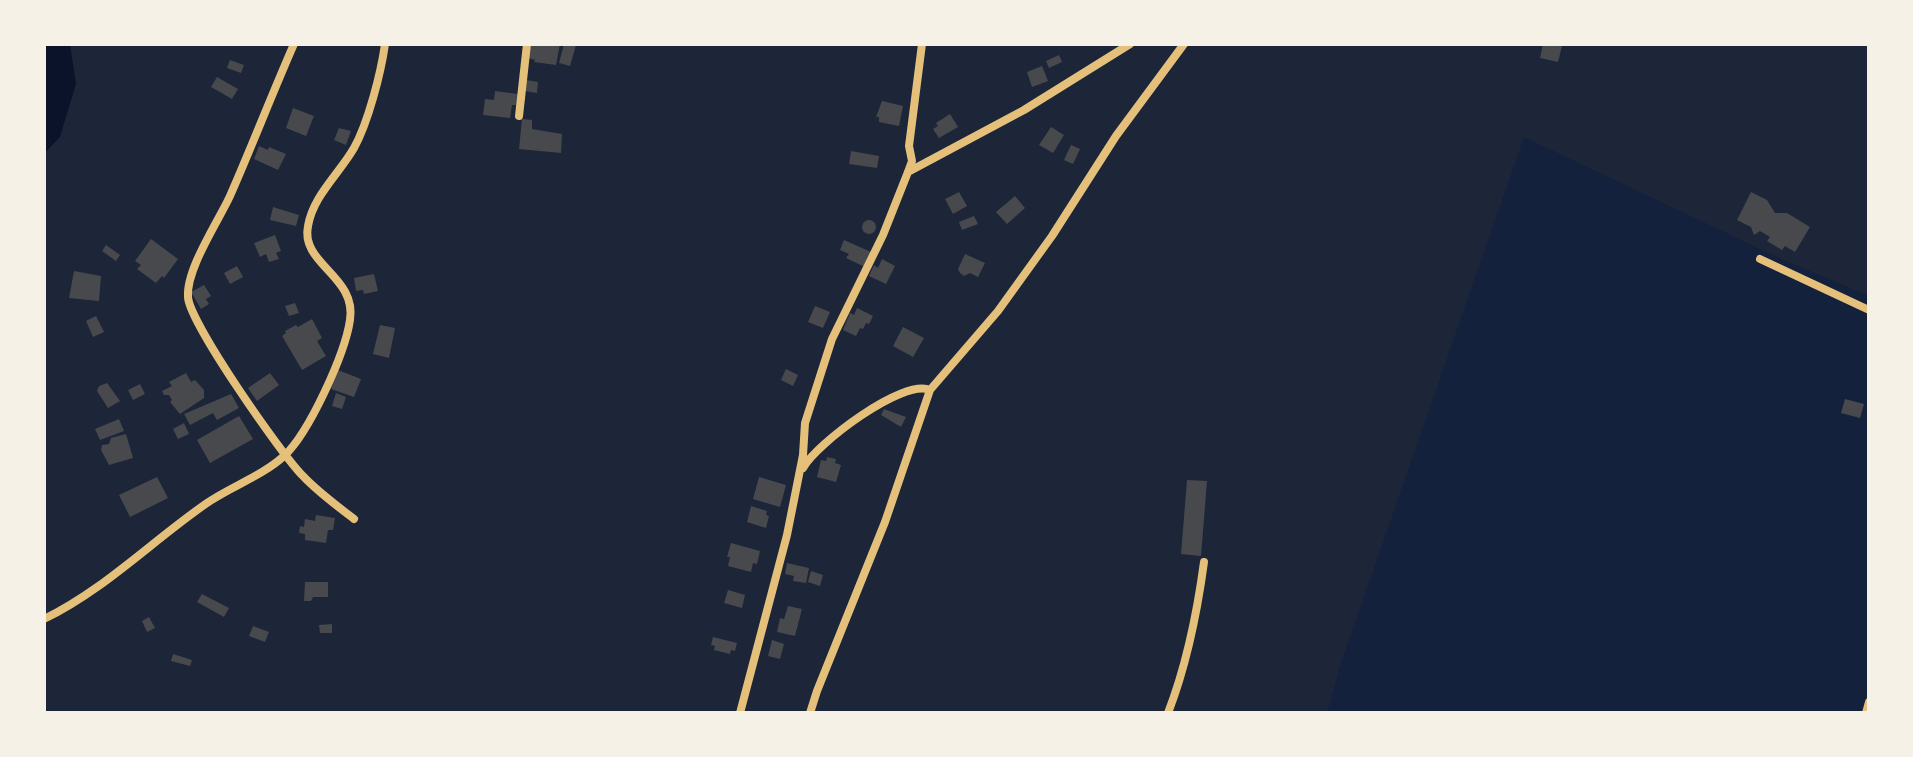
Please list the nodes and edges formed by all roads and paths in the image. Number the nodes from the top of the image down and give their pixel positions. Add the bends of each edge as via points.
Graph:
1 (294, 44) edge
2 (385, 44) edge
3 (527, 44) edge
4 (922, 44) edge
5 (1130, 44) edge
6 (1184, 44) edge
7 (519, 116) dead end
8 (908, 172) junction
9 (1760, 259) dead end
10 (1869, 310) edge
11 (930, 390) junction
12 (285, 455) junction
13 (799, 475) junction
14 (354, 519) dead end
15 (1204, 562) dead end
16 (44, 619) edge
17 (1869, 702) edge
18 (740, 713) edge
19 (810, 713) edge
20 (1168, 713) edge
21 (1866, 713) edge

1 - 12 street via 187,295 208,343
2 - 12 street via 355,147 309,217 310,248 350,297 350,318 333,376
3 - 7 street
4 - 8 street
5 - 8 street via 1024,110
6 - 11 street via 998,311
8 - 13 street via 832,339 805,423
9 - 10 street
11 - 13 street via 900,395 871,409 806,462
11 - 19 street
12 - 14 street
12 - 16 street
13 - 18 street
15 - 20 street via 1183,675
17 - 21 street

